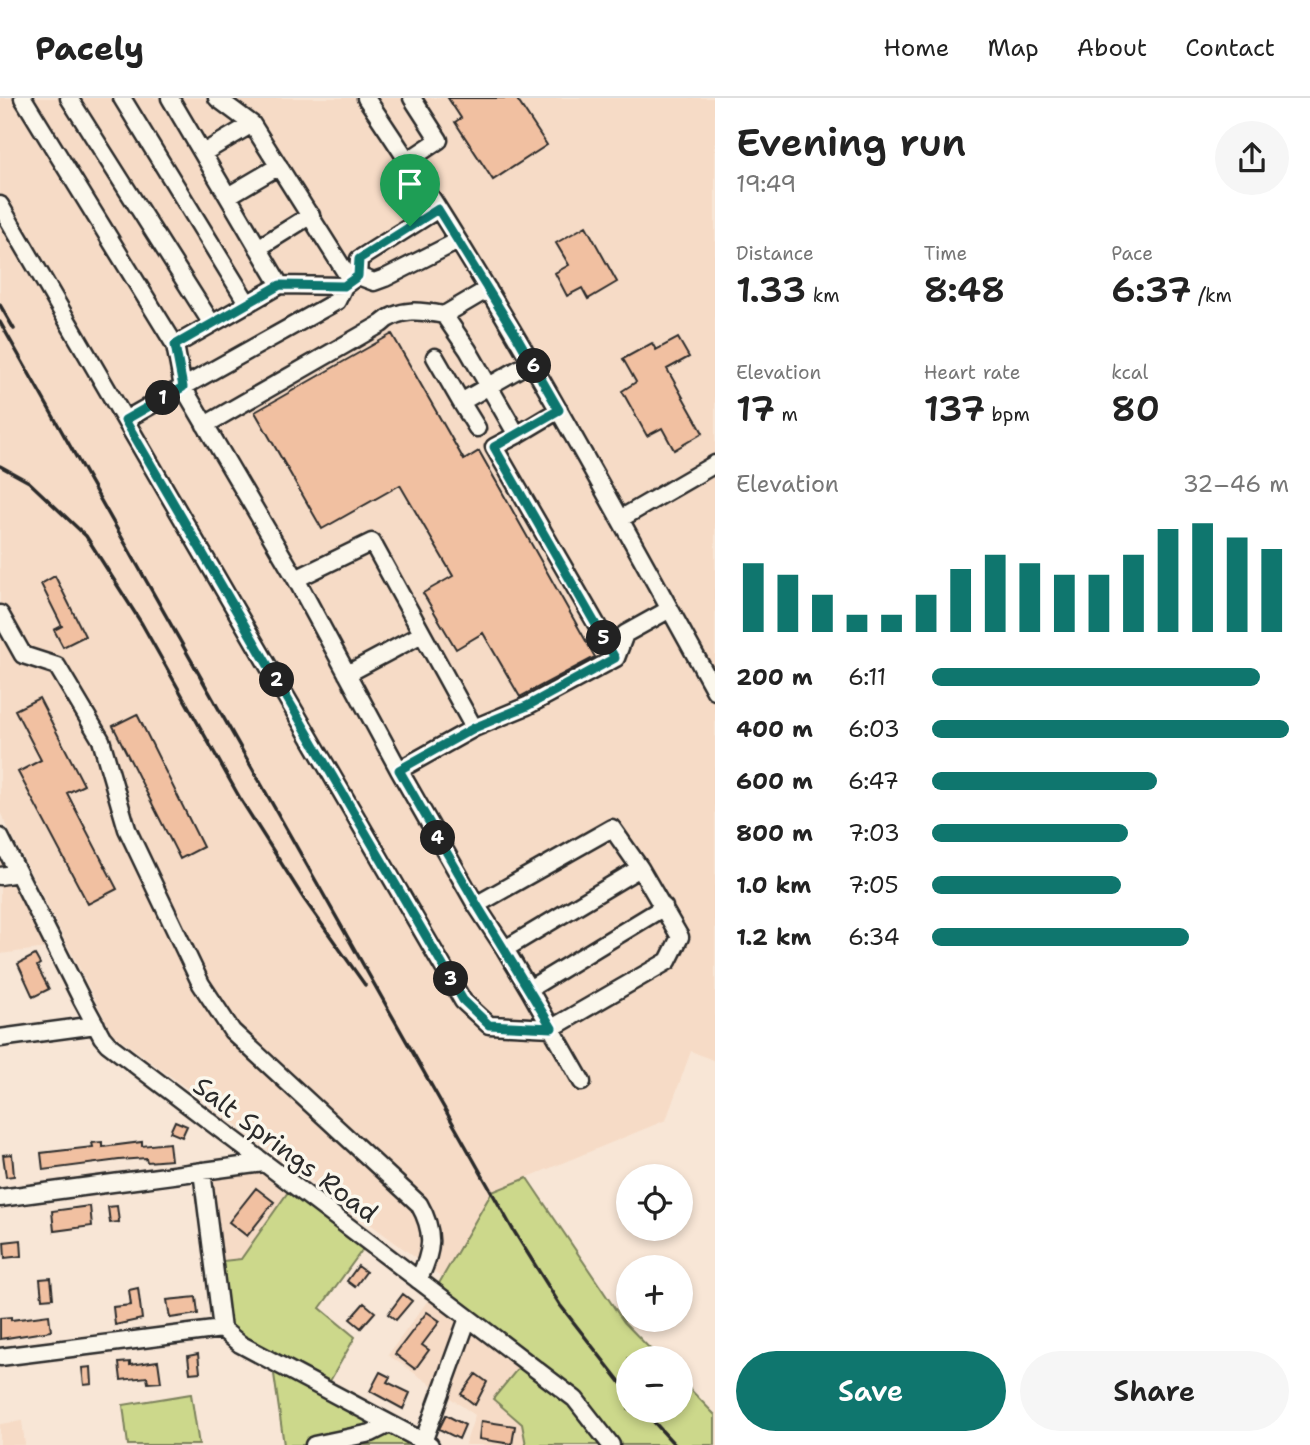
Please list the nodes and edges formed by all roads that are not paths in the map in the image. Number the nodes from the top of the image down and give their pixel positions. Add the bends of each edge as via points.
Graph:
1 (23, 98) edge
2 (69, 98) edge
3 (122, 98) edge
4 (170, 98) edge
5 (217, 98) edge
6 (412, 98) edge
7 (370, 99) edge
8 (252, 124) junction
9 (202, 153) junction
10 (409, 160) junction
11 (279, 166) junction
12 (228, 196) junction
13 (0, 205) edge
14 (438, 209) junction
15 (311, 215) junction
16 (458, 241) junction
17 (258, 248) junction
18 (351, 281) junction
19 (280, 285) junction
20 (488, 289) junction
21 (248, 304) junction
22 (444, 315) junction
23 (212, 324) junction
24 (175, 345) junction
25 (435, 357) dead end
26 (531, 362) junction
27 (183, 387) junction
28 (489, 387) junction
29 (461, 402) junction
30 (559, 410) junction
31 (125, 420) junction
32 (205, 425) junction
33 (477, 428) dead end
34 (517, 435) junction
35 (715, 464) edge
36 (620, 519) junction
37 (296, 579) junction
38 (670, 609) junction
39 (0, 614) edge
40 (422, 634) junction
41 (615, 658) junction
42 (347, 674) junction
43 (715, 691) edge
44 (474, 728) junction
45 (399, 770) junction
46 (0, 837) edge
47 (640, 867) junction
48 (18, 873) junction
49 (0, 876) edge
50 (477, 905) junction
51 (664, 906) junction
52 (505, 949) junction
53 (529, 989) junction
54 (96, 1025) junction
55 (552, 1028) junction
56 (0, 1038) edge
57 (582, 1082) dead end
58 (264, 1163) junction
59 (202, 1171) junction
60 (0, 1198) edge
61 (418, 1280) junction
62 (468, 1318) junction
63 (222, 1329) junction
64 (0, 1357) edge
65 (389, 1424) junction
66 (425, 1444) edge
67 (314, 1445) edge
68 (611, 1445) edge

1 - 24 street
2 - 23 street
3 - 21 street
4 - 9 street
5 - 8 street
6 - 10 street via 439,140
7 - 10 street
8 - 9 street
8 - 11 street
9 - 12 street
10 - 14 street
11 - 12 street
11 - 15 street
12 - 17 street
13 - 31 street
14 - 16 street
14 - 18 street via 359,259
15 - 17 street
15 - 18 street
16 - 18 street via 385,278
16 - 20 street
17 - 19 street
18 - 19 street
18 - 27 street via 337,301
19 - 21 street
20 - 22 street
20 - 26 street
21 - 23 street
22 - 28 street
22 - 32 street via 418,311 391,315
23 - 24 street
24 - 27 street
25 - 29 street
26 - 28 street
26 - 30 street
27 - 31 street
27 - 32 street
28 - 29 street
28 - 34 street
29 - 33 street
30 - 34 street
30 - 36 street
31 - 55 street via 463,1000 489,1025
32 - 37 street
34 - 41 street via 494,447
35 - 36 street
36 - 38 street
37 - 40 street via 372,542
37 - 42 street
38 - 41 street via 625,634
38 - 43 street
39 - 61 street via 23,655 57,666 101,740 127,829 201,984 232,1031 419,1203 428,1219 431,1243
40 - 42 street
40 - 44 street
41 - 44 street via 527,706
42 - 45 street
44 - 45 street
45 - 50 street
46 - 48 street, Salt Springs Road
47 - 50 street via 612,828
47 - 51 street
47 - 52 street
48 - 49 street
48 - 54 street, Salt Springs Road
50 - 52 street
51 - 53 street
51 - 55 street via 680,937 668,961
52 - 53 street
53 - 55 street
54 - 56 street
54 - 58 street, Salt Springs Road via 108,1044
55 - 57 street
58 - 59 street
58 - 61 street, Salt Springs Road
59 - 60 street
59 - 63 street
61 - 62 street, Salt Springs Road
62 - 66 street
62 - 68 street, Salt Springs Road via 575,1399
63 - 64 street
63 - 65 street via 240,1344
65 - 66 street
65 - 67 street via 371,1433

